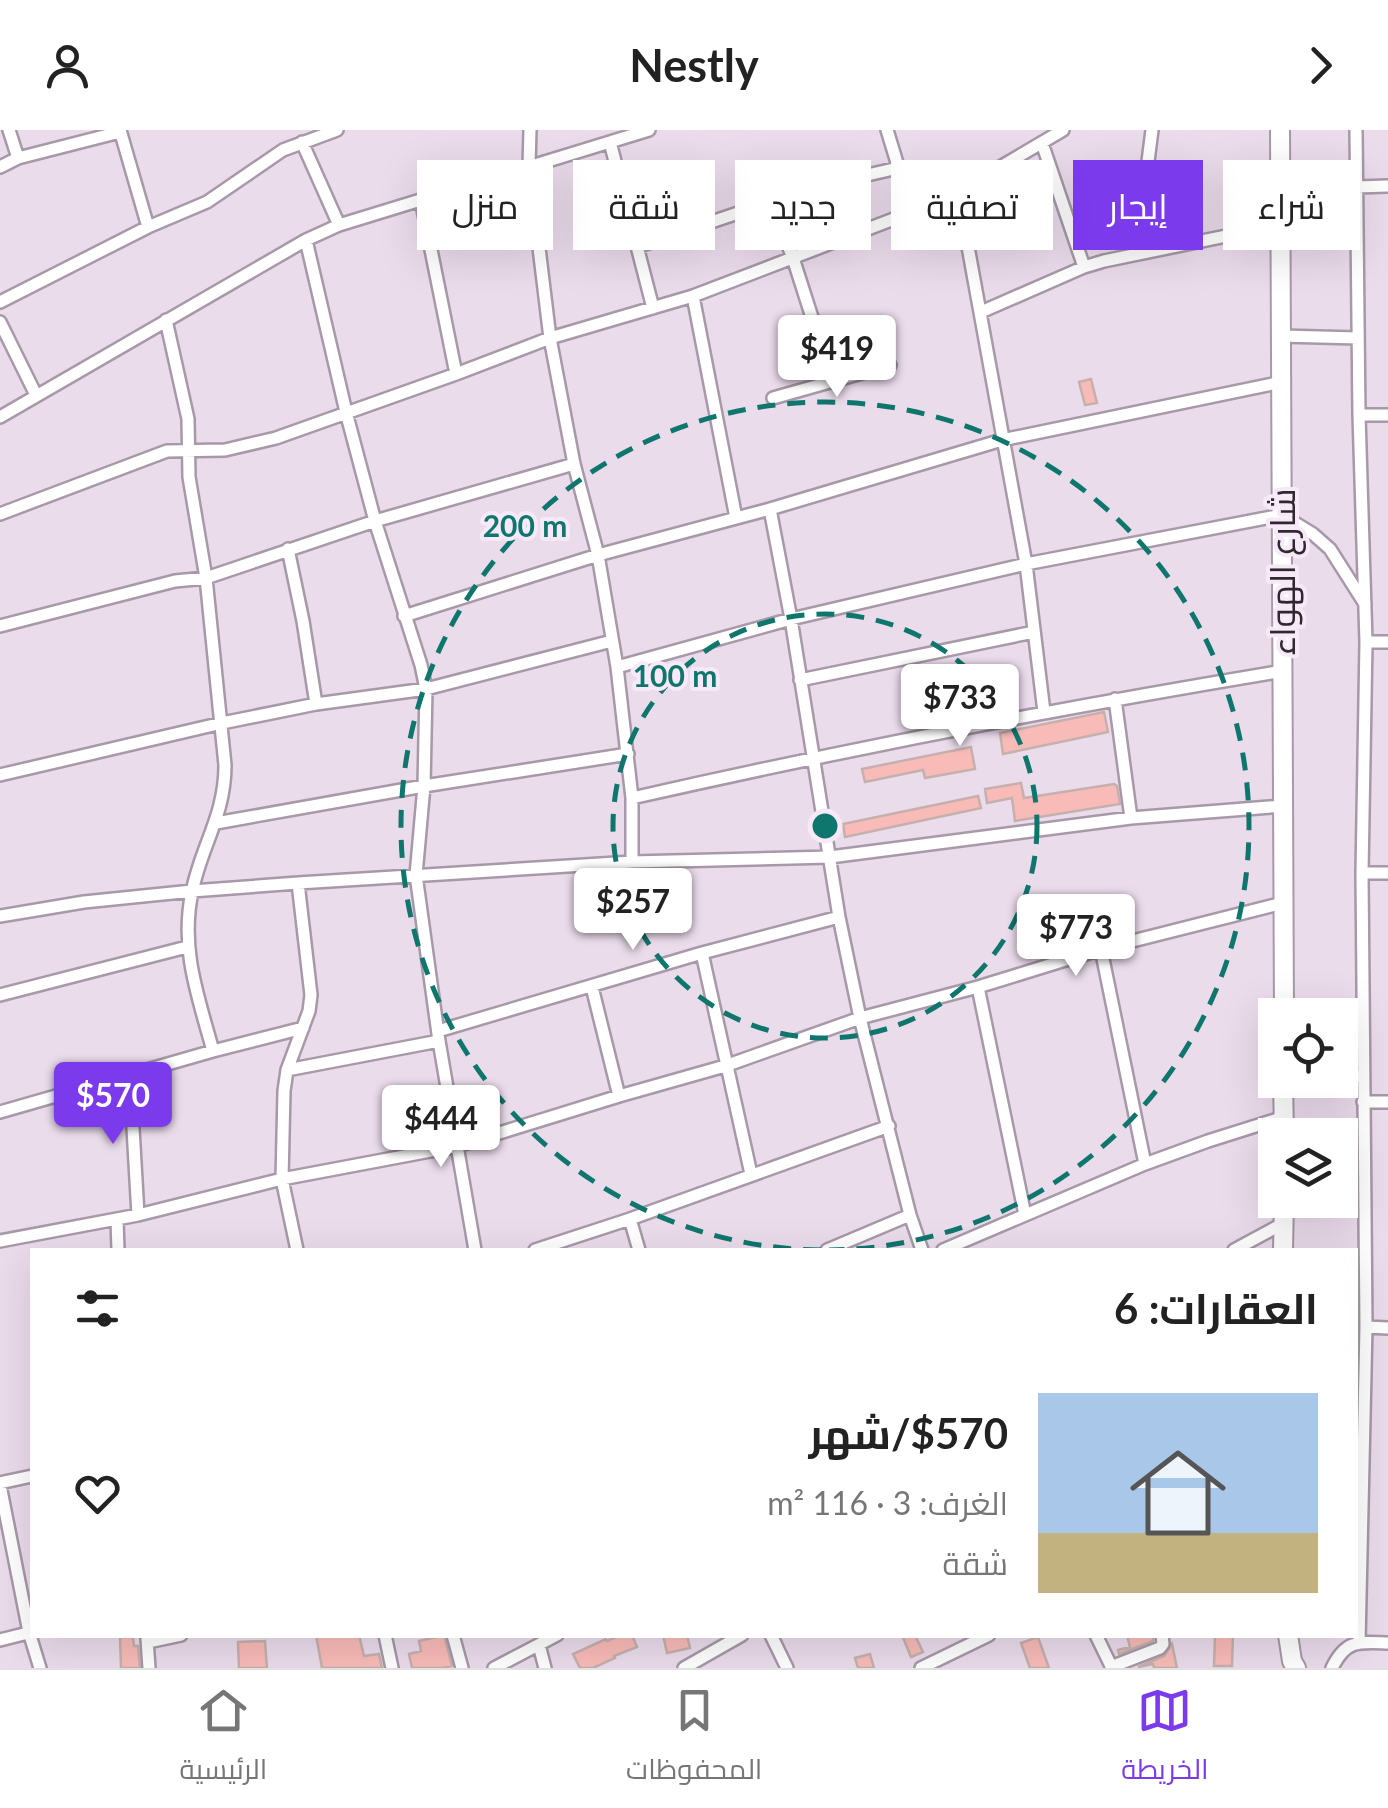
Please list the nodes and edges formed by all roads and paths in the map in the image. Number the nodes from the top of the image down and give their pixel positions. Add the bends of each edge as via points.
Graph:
1 (9, 130) edge
2 (337, 130) edge
3 (530, 130) edge
4 (649, 130) edge
5 (887, 130) edge
6 (1063, 130) edge
7 (1152, 130) edge
8 (1280, 130) edge
9 (1356, 130) edge
10 (120, 131) edge
11 (302, 142) junction
12 (610, 142) junction
13 (1042, 143) junction
14 (18, 158) junction
15 (530, 160) edge
16 (550, 160) edge
17 (615, 160) edge
18 (896, 160) edge
19 (1013, 160) edge
20 (1147, 160) edge
21 (1280, 160) edge
22 (1356, 160) edge
23 (0, 167) edge
24 (1388, 186) edge
25 (1360, 187) edge
26 (417, 201) edge
27 (891, 220) edge
28 (339, 225) junction
29 (148, 227) junction
30 (306, 240) junction
31 (431, 250) edge
32 (540, 250) edge
33 (638, 250) edge
34 (790, 250) edge
35 (969, 250) edge
36 (1151, 250) edge
37 (1280, 250) edge
38 (1357, 250) edge
39 (793, 258) junction
40 (1084, 267) junction
41 (693, 296) junction
42 (0, 302) edge
43 (653, 308) junction
44 (981, 312) junction
45 (166, 320) junction
46 (0, 322) edge
47 (1281, 336) junction
48 (550, 338) junction
49 (1358, 338) junction
50 (890, 364) dead end
51 (456, 374) junction
52 (832, 380) junction
53 (1282, 382) junction
54 (36, 395) junction
55 (773, 398) dead end
56 (346, 412) junction
57 (1359, 415) junction
58 (1388, 415) edge
59 (0, 417) edge
60 (1002, 440) junction
61 (190, 452) junction
62 (574, 464) junction
63 (770, 509) junction
64 (0, 514) edge
65 (1282, 516) junction
66 (736, 518) junction
67 (375, 521) junction
68 (288, 550) junction
69 (598, 555) junction
70 (1026, 564) junction
71 (206, 578) junction
72 (1365, 604) junction
73 (404, 616) junction
74 (791, 619) junction
75 (0, 626) edge
76 (1034, 632) junction
77 (612, 641) junction
78 (1366, 642) junction
79 (1388, 642) edge
80 (617, 666) junction
81 (1283, 671) junction
82 (800, 680) junction
83 (426, 689) junction
84 (1115, 699) junction
85 (316, 704) junction
86 (1044, 712) junction
87 (222, 723) junction
88 (628, 754) junction
89 (812, 757) junction
90 (0, 775) edge
91 (424, 786) junction
92 (632, 798) junction
93 (1283, 806) junction
94 (1132, 818) junction
95 (216, 823) junction
96 (830, 857) junction
97 (632, 862) junction
98 (1362, 873) junction
99 (1388, 873) edge
100 (416, 875) junction
101 (298, 883) junction
102 (192, 891) junction
103 (1283, 903) junction
104 (0, 916) edge
105 (839, 917) junction
106 (187, 947) junction
107 (1101, 950) junction
108 (702, 953) junction
109 (592, 986) junction
110 (978, 987) junction
111 (0, 995) edge
112 (1284, 998) edge
113 (860, 1018) junction
114 (303, 1028) junction
115 (439, 1036) junction
116 (213, 1051) junction
117 (726, 1066) junction
118 (287, 1070) junction
119 (130, 1076) junction
120 (1358, 1077) edge
121 (1363, 1077) junction
122 (619, 1096) junction
123 (1363, 1102) junction
124 (1388, 1102) edge
125 (0, 1112) edge
126 (889, 1126) junction
127 (1258, 1131) edge
128 (457, 1146) junction
129 (1145, 1164) junction
130 (751, 1174) junction
131 (282, 1178) junction
132 (138, 1215) junction
133 (910, 1215) junction
134 (1025, 1215) junction
135 (1284, 1218) edge
136 (116, 1219) junction
137 (630, 1219) junction
138 (1284, 1223) junction
139 (0, 1241) edge
140 (118, 1248) edge
141 (297, 1248) edge
142 (475, 1248) edge
143 (541, 1248) edge
144 (637, 1248) edge
145 (832, 1248) edge
146 (921, 1248) edge
147 (947, 1248) edge
148 (1238, 1248) edge
149 (1283, 1248) edge
150 (1366, 1328) junction
151 (1388, 1328) edge
152 (30, 1476) edge
153 (0, 1484) edge
154 (30, 1627) edge
155 (30, 1632) edge
156 (32, 1638) edge
157 (386, 1638) edge
158 (454, 1638) edge
159 (552, 1638) edge
160 (737, 1638) edge
161 (773, 1638) edge
162 (983, 1638) edge
163 (1098, 1638) edge
164 (1162, 1638) edge
165 (1288, 1638) edge
166 (147, 1639) edge
167 (0, 1640) edge
168 (1359, 1642) junction
169 (1388, 1643) edge
170 (540, 1646) junction
171 (1112, 1667) edge
172 (40, 1668) edge
173 (149, 1668) edge
174 (392, 1668) edge
175 (462, 1668) edge
176 (494, 1668) edge
177 (545, 1668) edge
178 (684, 1668) edge
179 (788, 1668) edge
180 (921, 1668) edge
181 (1296, 1668) edge
182 (1332, 1668) edge

1 - 14 street
2 - 11 street
3 - 15 street
4 - 12 street
5 - 18 street
6 - 13 street
7 - 20 street
8 - 21 street, شارع الهواء
9 - 22 street
10 - 14 street
10 - 29 street
11 - 28 street
11 - 29 street via 207,202
12 - 16 street
12 - 17 street
13 - 19 street
13 - 40 street
14 - 23 street
24 - 25 street
26 - 28 street
27 - 39 street
28 - 30 street
29 - 42 street
30 - 45 street
30 - 56 street
31 - 51 street
32 - 48 street
33 - 43 street
34 - 39 street
35 - 44 street
36 - 40 street
37 - 47 street, شارع الهواء
38 - 49 street
39 - 41 street
39 - 52 street
40 - 44 street
41 - 43 street
41 - 66 street
43 - 48 street
44 - 60 street
45 - 54 street
45 - 61 street
46 - 54 street
47 - 49 street
47 - 53 street, شارع الهواء
48 - 51 street
48 - 62 street
49 - 57 street
50 - 52 street
51 - 56 street
52 - 55 street
53 - 60 street
53 - 65 street, شارع الهواء
54 - 59 street
56 - 61 street via 256,444
56 - 67 street
57 - 58 street
57 - 72 street
60 - 63 street
60 - 70 street
61 - 64 street via 167,451
61 - 71 street
62 - 67 street
62 - 69 street
63 - 66 street
63 - 74 street
65 - 70 street
65 - 72 street via 1330,549
65 - 81 street, شارع الهواء
66 - 69 street
67 - 68 street
67 - 73 street
68 - 71 street
68 - 85 street
69 - 73 street
69 - 77 street
70 - 74 street
70 - 76 street
71 - 75 street
71 - 87 street
72 - 78 street
73 - 83 street
74 - 80 street
74 - 82 street
76 - 82 street
76 - 86 street
77 - 80 street
77 - 83 street
78 - 79 street
78 - 98 street
80 - 88 street
81 - 84 street
81 - 93 street, شارع الهواء
82 - 89 street
83 - 85 street
83 - 91 street
84 - 86 street
84 - 94 street
85 - 87 street
86 - 89 street
87 - 90 street
87 - 95 street via 225,780
88 - 91 street
88 - 92 street
89 - 92 street
89 - 96 street
91 - 95 street
91 - 100 street
92 - 97 street
93 - 94 street
93 - 103 street, شارع الهواء
94 - 96 street
95 - 102 street
96 - 97 street
96 - 105 street
97 - 100 street
98 - 99 street
98 - 121 street
100 - 101 street
100 - 115 street
101 - 102 street
101 - 114 street via 311,995
102 - 104 street
102 - 106 street
103 - 107 street
103 - 112 street, شارع الهواء
105 - 108 street
105 - 113 street
106 - 111 street
106 - 116 street
107 - 110 street
107 - 129 street
108 - 109 street
108 - 117 street
109 - 115 street
109 - 122 street
110 - 113 street
110 - 134 street
113 - 117 street
113 - 126 street
114 - 116 street
114 - 118 street
115 - 118 street
115 - 128 street
116 - 119 street
117 - 122 street
117 - 130 street
118 - 131 street
119 - 125 street
119 - 132 street
120 - 121 street
121 - 123 street
122 - 128 street
123 - 124 street
123 - 150 street
126 - 130 street
126 - 133 street
127 - 129 street
128 - 131 street
128 - 142 street
129 - 134 street
130 - 137 street
131 - 132 street
131 - 141 street
132 - 136 street
133 - 145 street
133 - 146 street
134 - 147 street
135 - 138 street
136 - 139 street
136 - 140 street
137 - 143 street
137 - 144 street
138 - 148 street
138 - 149 street
150 - 151 street
150 - 168 street
152 - 153 street
153 - 154 street
155 - 167 street
156 - 172 street
157 - 174 street
158 - 175 street
159 - 170 street
160 - 178 street
161 - 179 street
162 - 180 street
163 - 171 street
164 - 171 street via 1160,1648
165 - 181 street
166 - 173 street
168 - 169 street
168 - 182 street via 1344,1649
170 - 176 street
170 - 177 street

